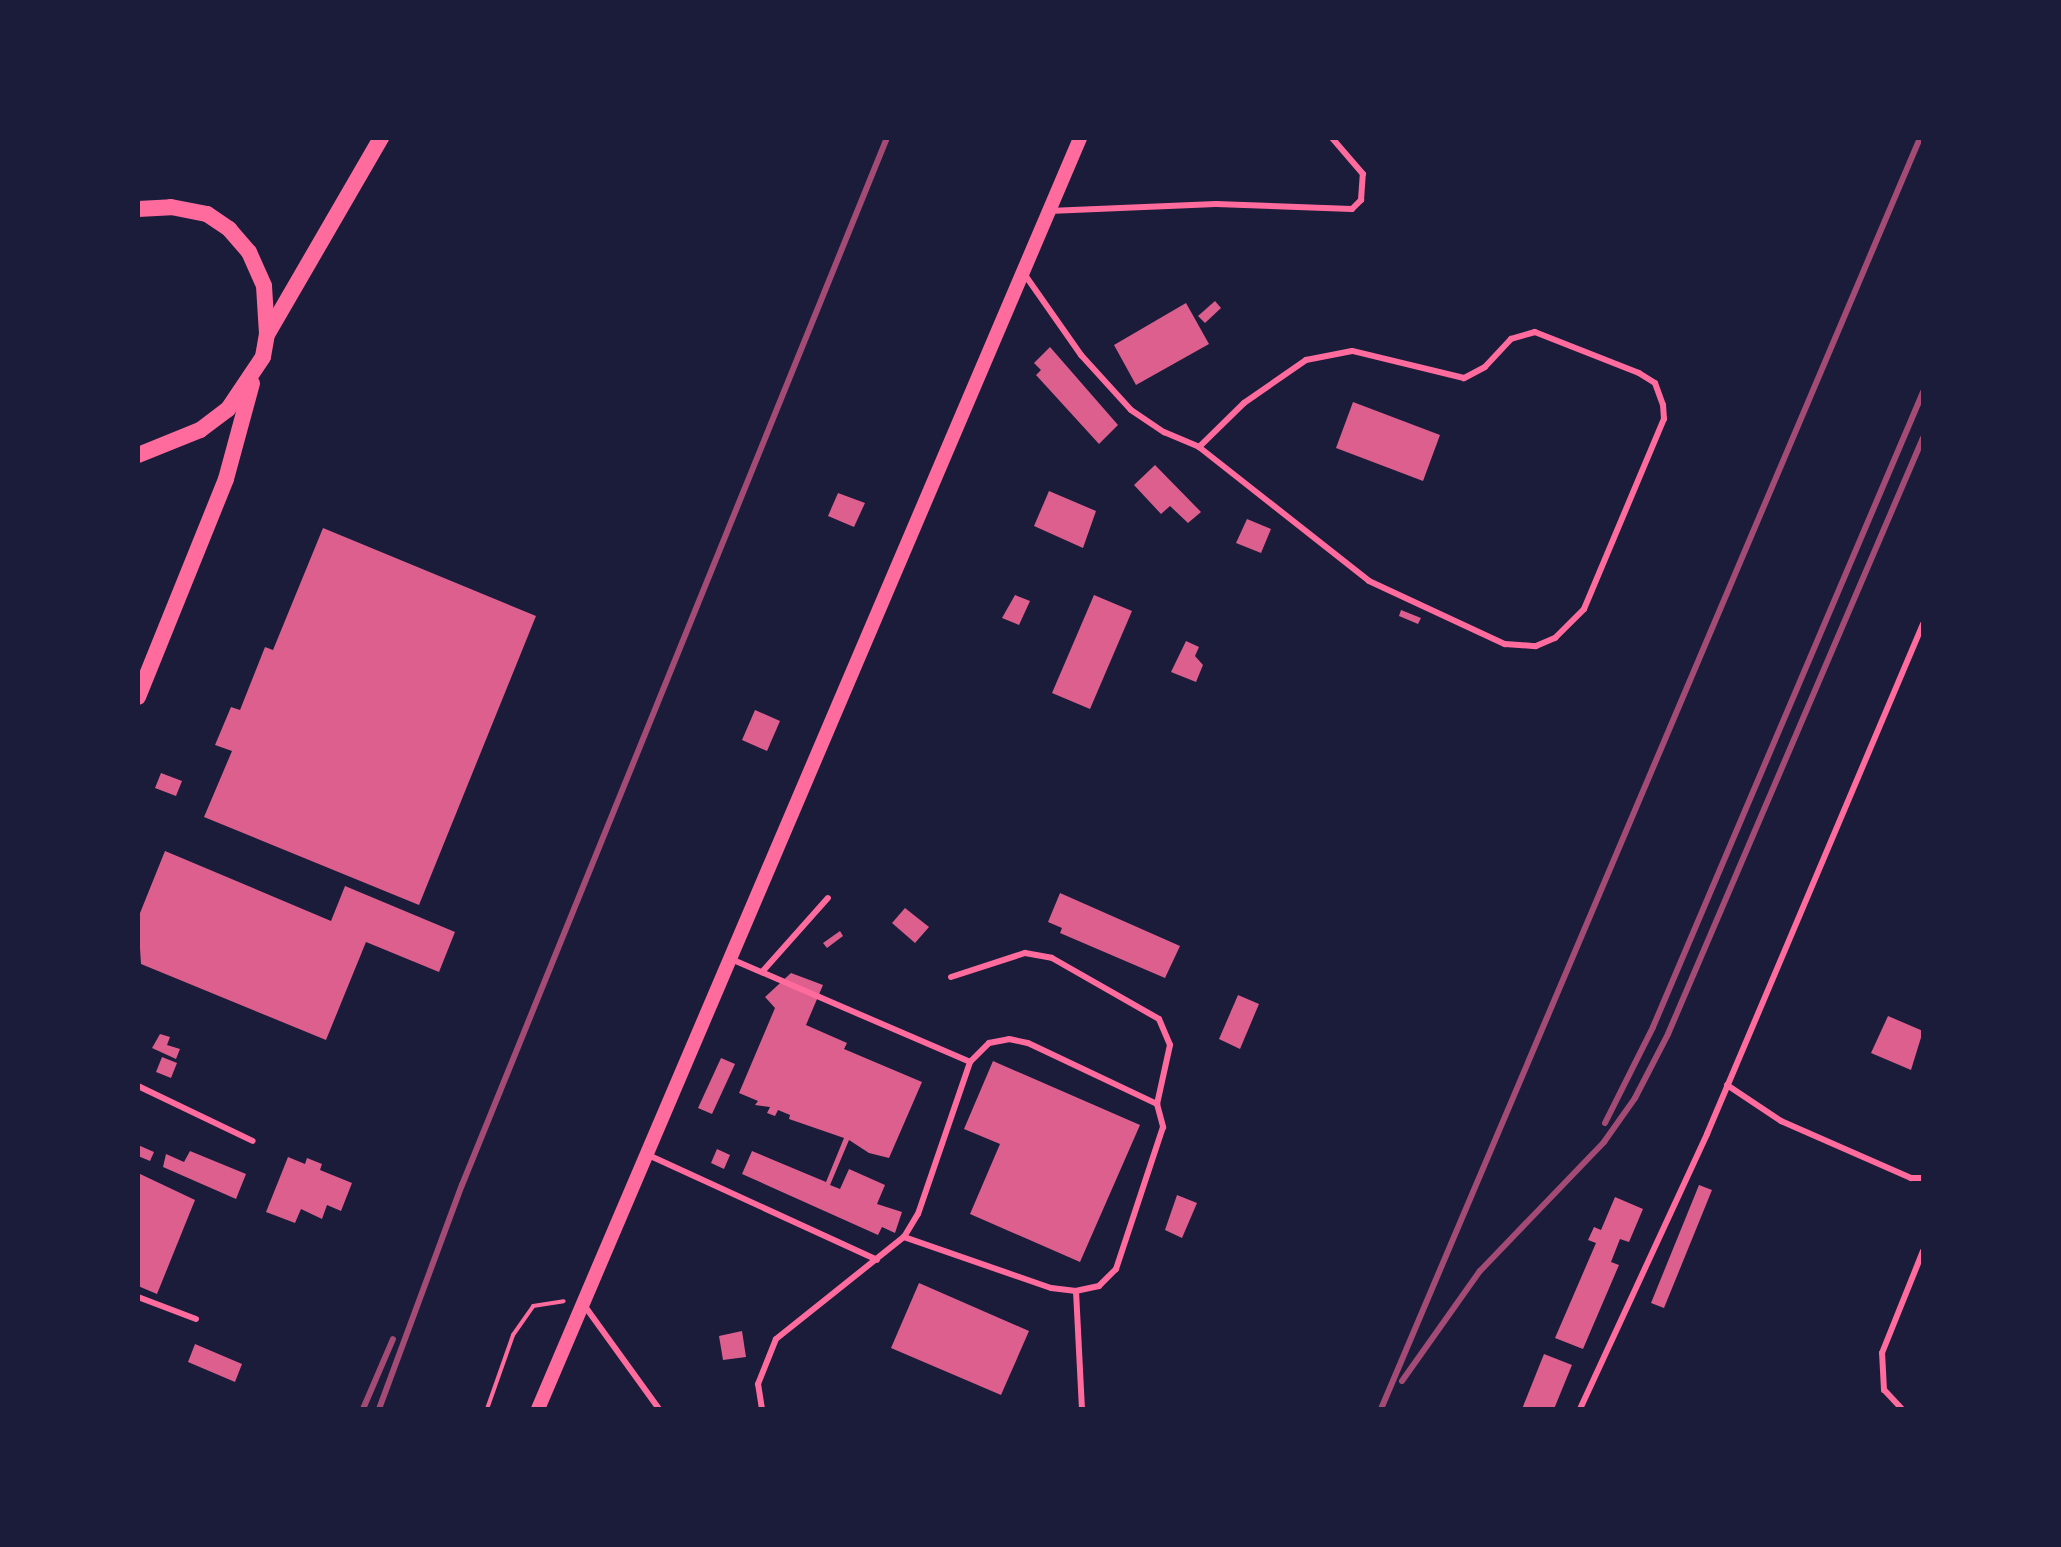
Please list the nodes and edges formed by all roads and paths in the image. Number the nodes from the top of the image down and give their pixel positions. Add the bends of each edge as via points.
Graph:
1 (381, 138) edge
2 (1080, 138) edge
3 (1332, 138) edge
4 (138, 209) edge
5 (1049, 211) junction
6 (1022, 272) junction
7 (267, 334) junction
8 (254, 375) junction
9 (1199, 447) junction
10 (138, 455) edge
11 (1923, 624) edge
12 (138, 697) edge
13 (828, 898) dead end
14 (729, 958) junction
15 (762, 972) junction
16 (951, 977) dead end
17 (970, 1062) junction
18 (1727, 1085) junction
19 (138, 1086) edge
20 (1157, 1104) junction
21 (253, 1141) dead end
22 (646, 1154) junction
23 (1923, 1178) edge
24 (904, 1237) junction
25 (1923, 1251) edge
26 (877, 1260) junction
27 (1076, 1291) junction
28 (138, 1297) edge
29 (583, 1303) junction
30 (196, 1319) dead end
31 (487, 1409) edge
32 (538, 1409) edge
33 (659, 1409) edge
34 (762, 1409) edge
35 (1082, 1409) edge
36 (1580, 1409) edge
37 (1902, 1409) edge

1 - 7 main road
2 - 5 street
3 - 5 lane via 1363,174 1361,200 1352,209 1216,204
4 - 7 main road via 171,207 207,214 229,229 249,252 264,286
5 - 6 street
6 - 9 lane via 1081,355 1131,410
6 - 14 street
7 - 8 main road
8 - 10 main road via 228,409 200,430
8 - 12 main road via 226,479
9 - 9 lane via 1244,403 1306,360 1352,351 1464,378 1485,367 1511,339 1535,332 1639,373 1655,383 1663,405 1664,419 1584,609 1571,627 1536,646 1505,644 1369,581
11 - 18 lane
13 - 15 lane
14 - 15 lane
14 - 22 street
15 - 17 lane
16 - 20 lane via 1025,953 1052,958 1159,1019 1170,1045
17 - 20 lane via 989,1043 1009,1039
17 - 24 lane via 918,1214
18 - 23 lane via 1781,1121 1911,1178
18 - 36 lane
19 - 21 lane
20 - 27 lane via 1163,1127 1116,1269 1099,1286
22 - 26 lane
22 - 29 street
24 - 26 lane
24 - 27 lane via 1051,1288
25 - 37 lane via 1882,1353 1884,1390
26 - 34 lane via 776,1339 758,1384
27 - 35 lane
28 - 30 lane
29 - 31 path via 579,1299 533,1306 513,1335
29 - 32 street
29 - 33 lane

